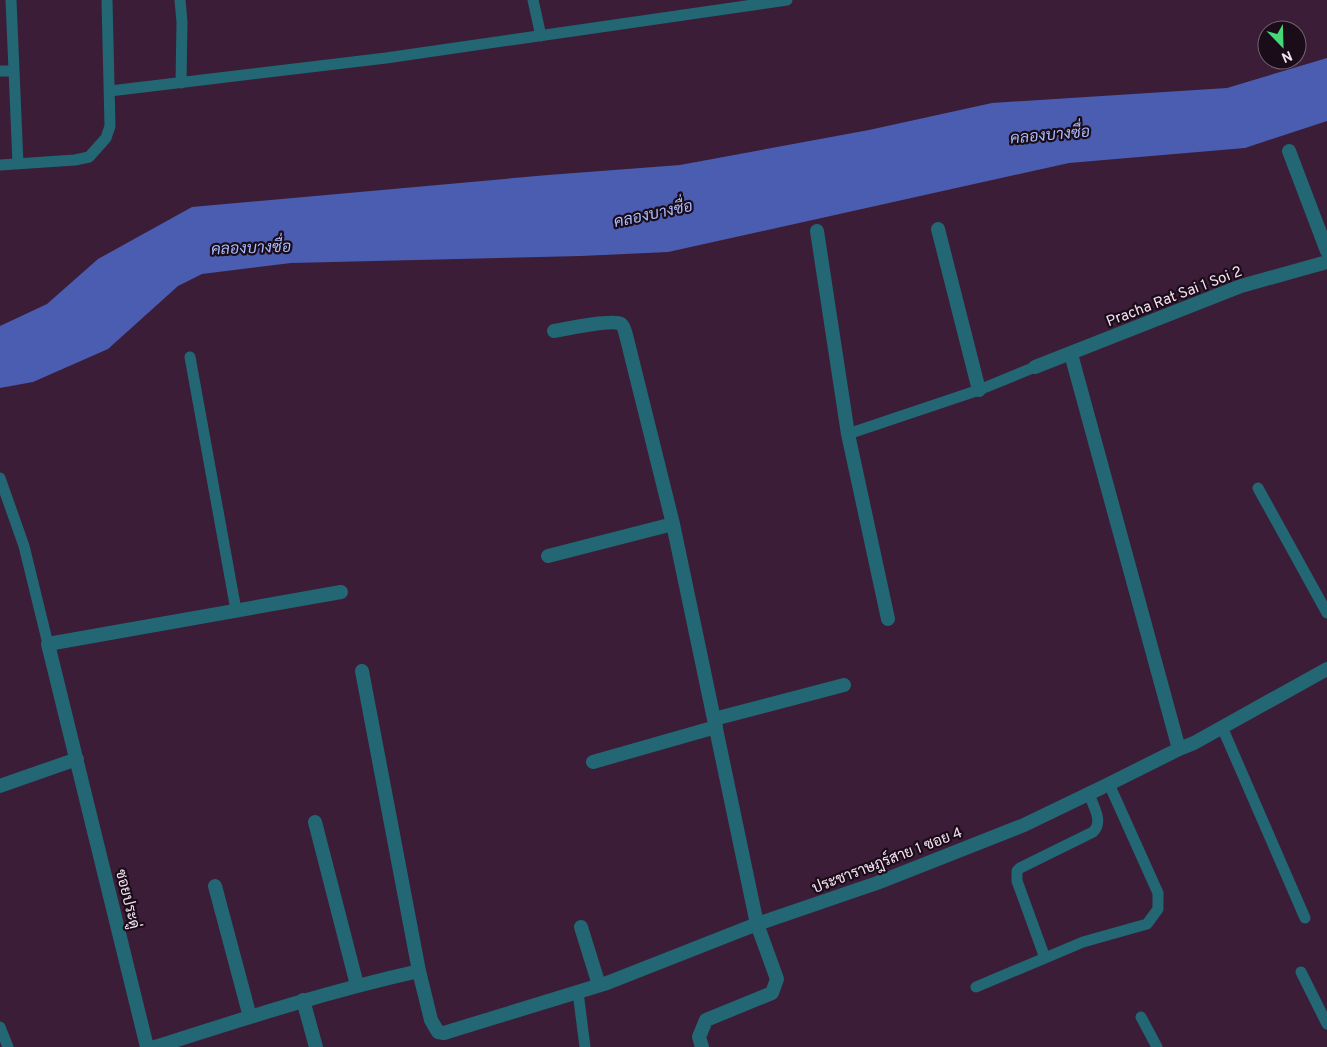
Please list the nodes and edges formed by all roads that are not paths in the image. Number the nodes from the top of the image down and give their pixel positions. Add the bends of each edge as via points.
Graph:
1 (11, 0) edge
2 (107, 0) edge
3 (180, 0) edge
4 (533, 0) edge
5 (787, 0) edge
6 (774, 1) edge
7 (541, 36) junction
8 (0, 71) edge
9 (14, 71) junction
10 (181, 82) junction
11 (110, 91) junction
12 (1289, 151) dead end
13 (18, 164) junction
14 (0, 165) edge
15 (938, 229) dead end
16 (817, 231) dead end
17 (1327, 251) edge
18 (1327, 262) edge
19 (554, 331) dead end
20 (1072, 354) junction
21 (190, 357) dead end
22 (1035, 367) joint
23 (979, 390) junction
24 (848, 434) junction
25 (0, 478) edge
26 (1258, 488) dead end
27 (673, 524) junction
28 (548, 556) dead end
29 (341, 592) dead end
30 (236, 610) junction
31 (1327, 613) edge
32 (888, 619) dead end
33 (48, 644) junction
34 (1327, 669) edge
35 (362, 671) dead end
36 (844, 684) dead end
37 (715, 723) junction
38 (1222, 727) junction
39 (1179, 748) junction
40 (77, 759) junction
41 (593, 762) dead end
42 (1110, 784) junction
43 (0, 786) edge
44 (1089, 794) junction
45 (315, 822) dead end
46 (215, 886) dead end
47 (1305, 918) dead end
48 (756, 924) junction
49 (581, 928) dead end
50 (1045, 958) junction
51 (418, 971) junction
52 (1301, 972) dead end
53 (357, 985) junction
54 (599, 985) junction
55 (976, 987) dead end
56 (578, 992) junction
57 (303, 1000) junction
58 (250, 1017) junction
59 (1142, 1017) dead end
60 (1327, 1024) edge
61 (0, 1027) edge
62 (8, 1047) edge
63 (147, 1047) edge
64 (155, 1047) edge
65 (316, 1047) edge
66 (585, 1047) edge
67 (702, 1047) edge
68 (1157, 1047) edge

1 - 9 lane
2 - 11 lane
3 - 10 lane
4 - 7 lane
5 - 6 lane
6 - 7 lane
7 - 10 lane
8 - 9 lane
9 - 13 lane
10 - 11 lane
11 - 13 lane via 110,126 106,138 89,157
12 - 17 street
13 - 14 lane
15 - 23 street
16 - 24 street
18 - 20 street, Pracha Rat Sai 1 Soi 2 via 1241,286
19 - 27 street via 589,324 618,323 623,327
20 - 22 street, Pracha Rat Sai 1 Soi 2
20 - 39 street
21 - 30 lane
22 - 23 lane
23 - 24 lane
24 - 32 street
25 - 33 lane via 24,546
26 - 31 lane
27 - 28 street
27 - 37 street
29 - 30 street
30 - 33 street
33 - 40 street, ซอยประดู่
34 - 38 street, ประชาราษฎร์สาย 1 ซอย 4
35 - 51 street
36 - 37 street
37 - 41 street
37 - 48 street
38 - 39 street, ประชาราษฎร์สาย 1 ซอย 4
38 - 47 lane
39 - 42 street, ประชาราษฎร์สาย 1 ซอย 4
40 - 43 street
40 - 63 street, ซอยประดู่
42 - 44 street, ประชาราษฎร์สาย 1 ซอย 4
42 - 50 lane via 1158,893 1158,909 1147,924 1083,942
44 - 48 street, ประชาราษฎร์สาย 1 ซอย 4 via 1024,825 877,883
44 - 50 lane via 1098,828 1017,871 1017,882
45 - 53 street
46 - 58 street
48 - 54 street, ประชาราษฎร์สาย 1 ซอย 4
48 - 67 street via 777,979 772,993 706,1020 699,1038
49 - 54 street
50 - 55 lane
51 - 53 street
51 - 56 street, ประชาราษฎร์สาย 1 ซอย 4 via 431,1020 438,1032 444,1033
52 - 60 lane
53 - 57 street
54 - 56 street, ประชาราษฎร์สาย 1 ซอย 4
56 - 66 lane
57 - 58 street
57 - 65 street
58 - 64 street
59 - 68 lane
61 - 62 lane

